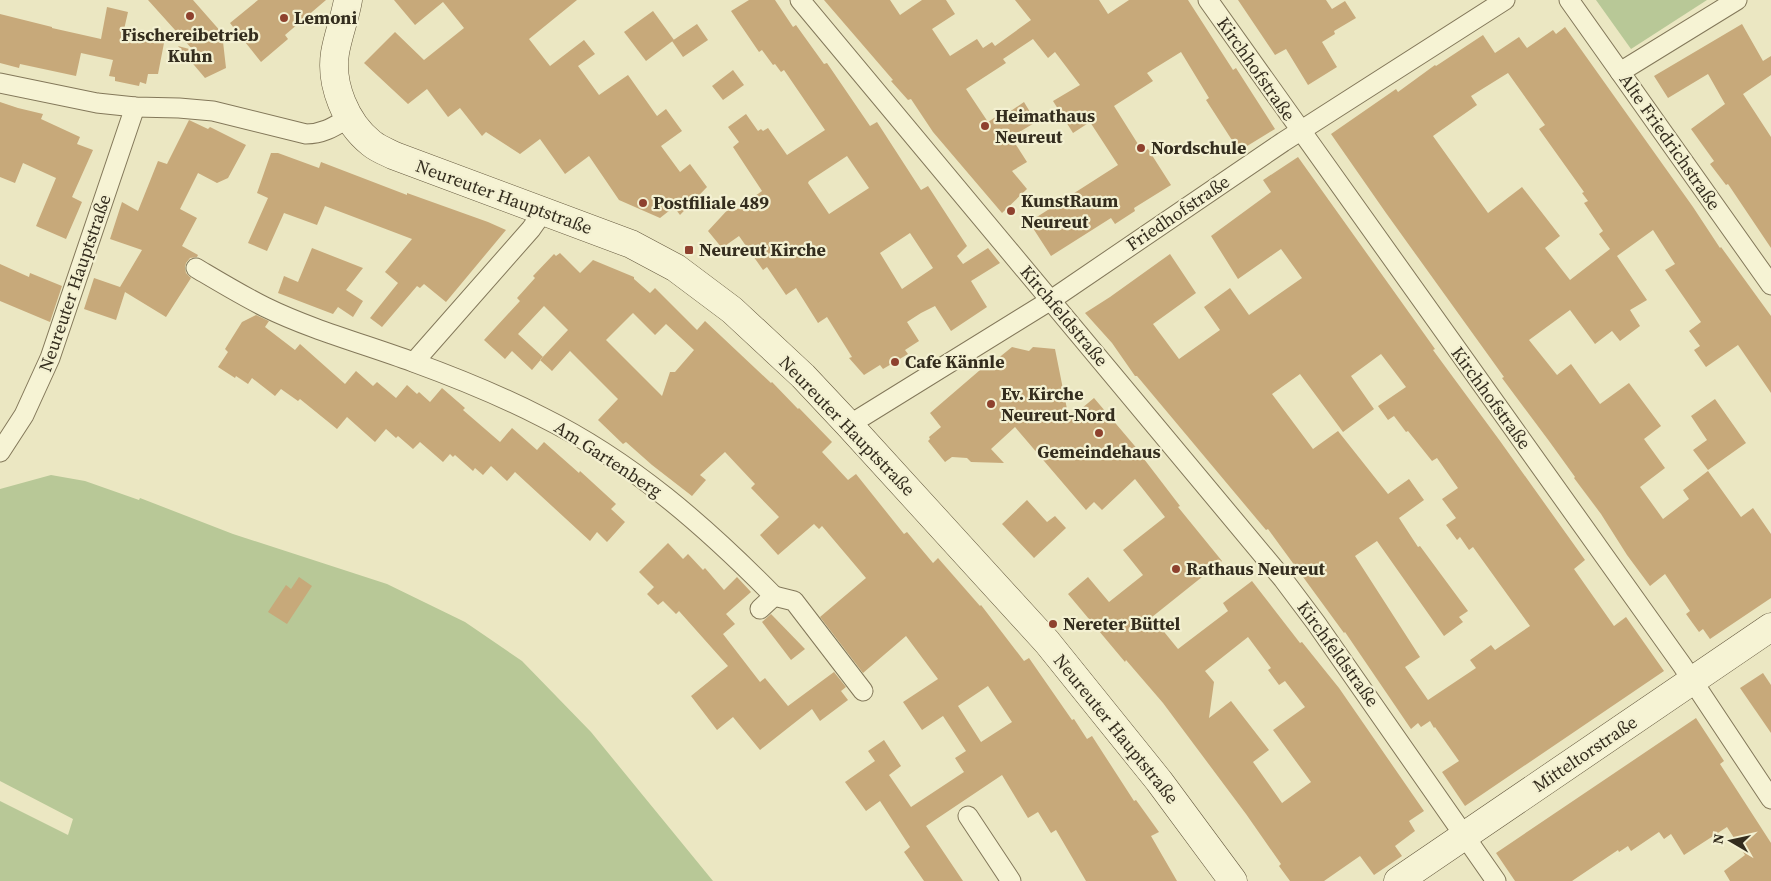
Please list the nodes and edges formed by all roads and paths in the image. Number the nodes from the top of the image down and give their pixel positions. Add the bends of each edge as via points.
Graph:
1 (348, 0) edge
2 (800, 0) edge
3 (1208, 0) edge
4 (1505, 0) edge
5 (1569, 0) edge
6 (1737, 0) edge
7 (1620, 72) junction
8 (0, 83) edge
9 (134, 107) junction
10 (350, 117) junction
11 (1300, 131) junction
12 (543, 212) junction
13 (196, 268) dead end
14 (1771, 284) edge
15 (1051, 300) junction
16 (414, 362) junction
17 (849, 425) junction
18 (0, 452) edge
19 (774, 596) junction
20 (760, 609) dead end
21 (1771, 627) edge
22 (1692, 681) junction
23 (862, 690) dead end
24 (1771, 799) edge
25 (968, 816) dead end
26 (1466, 836) junction
27 (1011, 881) edge
28 (1232, 881) edge
29 (1398, 881) edge
30 (1496, 881) edge

1 - 10 street, Neureuter Hauptstraße via 334,64 340,96
2 - 15 street, Kirchfeldstraße
3 - 11 street, Kirchhofstraße
4 - 11 street, Friedhofstraße
5 - 7 street, Alte Friedrichstraße
6 - 7 street
7 - 14 street, Alte Friedrichstraße
8 - 9 street via 96,103
9 - 10 street via 213,111 306,134 328,130
9 - 18 street, Neureuter Hauptstraße via 50,358 24,415
10 - 12 street, Neureuter Hauptstraße via 372,144 395,156
11 - 15 street, Friedhofstraße
11 - 22 street, Kirchhofstraße
12 - 16 street
12 - 17 street, Neureuter Hauptstraße via 631,244 676,268 732,310 803,376
13 - 16 street, Am Gartenberg via 273,310 346,340
15 - 17 street, Friedhofstraße
15 - 26 street, Kirchfeldstraße via 1301,602
16 - 19 street, Am Gartenberg via 541,416 598,448 687,513
17 - 28 street, Neureuter Hauptstraße via 1047,642 1159,781
19 - 20 street
19 - 23 street, Am Gartenberg via 794,601
21 - 22 street, Mitteltorstraße
22 - 24 street, Kirchhofstraße
22 - 26 street, Mitteltorstraße
25 - 27 street
26 - 29 street, Mitteltorstraße
26 - 30 street, Kirchfeldstraße

